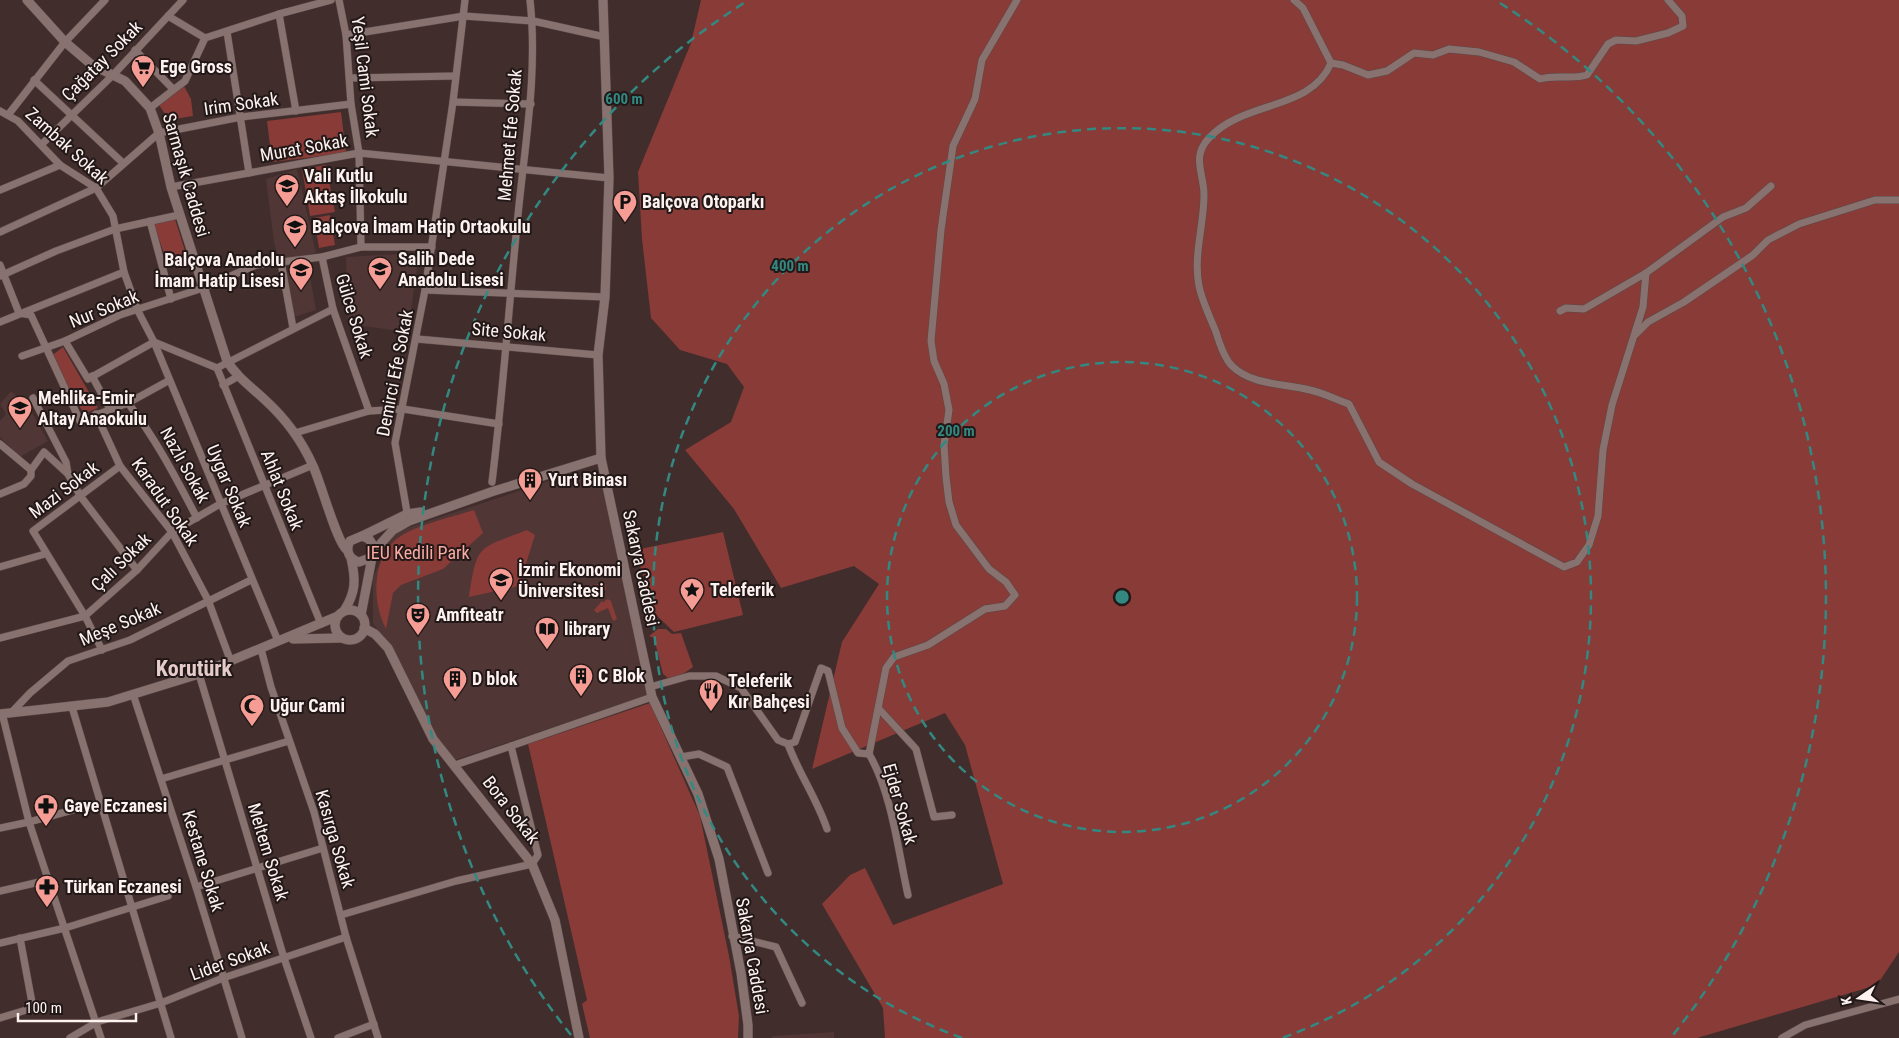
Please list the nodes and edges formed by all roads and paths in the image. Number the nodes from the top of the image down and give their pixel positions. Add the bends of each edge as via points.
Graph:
1 (105, 0) edge
2 (183, 0) edge
3 (331, 0) edge
4 (339, 0) edge
5 (464, 0) edge
6 (530, 0) edge
7 (603, 0) edge
8 (1017, 0) edge
9 (1294, 0) edge
10 (1668, 0) edge
11 (29, 1) edge
12 (279, 14) junction
13 (168, 16) junction
14 (464, 16) junction
15 (532, 21) junction
16 (227, 32) junction
17 (346, 35) junction
18 (606, 37) junction
19 (206, 38) junction
20 (65, 42) junction
21 (135, 50) junction
22 (1331, 63) junction
23 (113, 75) junction
24 (455, 76) junction
25 (350, 78) junction
26 (34, 80) junction
27 (173, 89) junction
28 (453, 102) junction
29 (351, 104) junction
30 (531, 104) junction
31 (150, 108) junction
32 (0, 111) edge
33 (296, 111) junction
34 (70, 114) junction
35 (8, 115) junction
36 (241, 117) junction
37 (159, 133) junction
38 (42, 144) junction
39 (360, 153) junction
40 (444, 162) junction
41 (123, 163) junction
42 (60, 165) junction
43 (522, 171) junction
44 (249, 173) junction
45 (609, 178) junction
46 (1771, 186) dead end
47 (96, 188) junction
48 (171, 188) junction
49 (0, 190) edge
50 (1899, 200) edge
51 (180, 215) junction
52 (150, 222) junction
53 (115, 229) junction
54 (0, 232) edge
55 (361, 247) junction
56 (432, 247) junction
57 (322, 257) junction
58 (281, 262) junction
59 (0, 265) edge
60 (124, 272) junction
61 (1646, 273) junction
62 (2, 275) edge
63 (203, 288) junction
64 (425, 290) junction
65 (510, 293) junction
66 (605, 297) junction
67 (171, 299) junction
68 (333, 309) junction
69 (138, 311) junction
70 (1560, 311) dead end
71 (20, 313) junction
72 (0, 322) edge
73 (293, 328) junction
74 (1633, 338) junction
75 (417, 339) junction
76 (65, 341) junction
77 (154, 342) junction
78 (45, 347) junction
79 (507, 347) junction
80 (598, 355) junction
81 (22, 356) dead end
82 (226, 361) junction
83 (217, 368) junction
84 (92, 376) junction
85 (237, 377) junction
86 (168, 381) junction
87 (223, 385) junction
88 (33, 398) dead end
89 (128, 403) junction
90 (110, 409) junction
91 (403, 409) junction
92 (368, 411) junction
93 (96, 414) junction
94 (499, 424) junction
95 (295, 433) junction
96 (0, 444) edge
97 (601, 458) junction
98 (313, 465) junction
99 (120, 466) junction
100 (31, 470) junction
101 (68, 474) junction
102 (492, 482) dead end
103 (264, 487) junction
104 (0, 494) edge
105 (81, 497) junction
106 (220, 504) junction
107 (197, 518) junction
108 (408, 518) junction
109 (335, 524) junction
110 (172, 532) junction
111 (357, 537) junction
112 (45, 554) junction
113 (349, 554) junction
114 (372, 555) junction
115 (0, 567) edge
116 (137, 570) junction
117 (251, 580) junction
118 (208, 600) junction
119 (341, 614) junction
120 (361, 615) junction
121 (85, 616) junction
122 (321, 624) junction
123 (364, 628) junction
124 (0, 638) edge
125 (342, 638) junction
126 (278, 641) junction
127 (261, 649) junction
128 (102, 650) junction
129 (231, 662) junction
130 (199, 674) junction
131 (650, 687) junction
132 (133, 694) junction
133 (652, 697) junction
134 (72, 707) junction
135 (880, 710) junction
136 (12, 712) junction
137 (1, 714) edge
138 (289, 741) junction
139 (788, 744) junction
140 (511, 746) junction
141 (869, 754) junction
142 (681, 757) junction
143 (225, 759) junction
144 (456, 765) junction
145 (161, 779) junction
146 (102, 802) junction
147 (952, 816) dead end
148 (29, 822) junction
149 (0, 828) edge
150 (828, 829) dead end
151 (323, 848) junction
152 (532, 864) junction
153 (257, 866) junction
154 (768, 873) dead end
155 (48, 880) junction
156 (196, 887) junction
157 (0, 891) edge
158 (908, 895) dead end
159 (168, 896) dead end
160 (132, 908) junction
161 (341, 916) junction
162 (65, 928) junction
163 (732, 936) junction
164 (346, 937) junction
165 (20, 938) junction
166 (0, 942) edge
167 (284, 958) junction
168 (223, 978) junction
169 (1899, 999) edge
170 (161, 1003) junction
171 (802, 1003) dead end
172 (0, 1018) edge
173 (97, 1022) junction
174 (374, 1024) junction
175 (70, 1038) edge
176 (101, 1038) edge
177 (171, 1038) edge
178 (242, 1038) edge
179 (311, 1038) edge
180 (338, 1038) edge
181 (378, 1038) edge
182 (579, 1038) edge
183 (748, 1038) edge
184 (1782, 1038) edge

1 - 20 street
2 - 13 street, Çağatay Sokak
3 - 12 street
4 - 17 street, Yeşil Cami Sokak
5 - 14 street, Demirci Efe Sokak
6 - 15 street, Mehmet Efe Sokak
7 - 18 main road, Sakarya Caddesi
8 - 135 street via 982,60 975,99 954,146 941,230 931,341 949,410 944,445 949,502 956,525 989,569 1015,594 1005,606 986,609 928,645 894,656 886,668
9 - 22 street via 1302,8
10 - 22 street via 1682,16 1682,26 1636,41 1616,40 1608,44 1587,75 1575,78 1555,75 1540,79 1514,62 1479,52 1449,49 1432,54 1414,53 1387,71 1368,76
11 - 20 main road, Sarmaşık Caddesi
12 - 16 street
12 - 33 street
13 - 19 street
13 - 21 street, Çağatay Sokak
14 - 15 street
14 - 17 street
14 - 24 street, Demirci Efe Sokak
15 - 18 street
15 - 30 street, Mehmet Efe Sokak
16 - 19 street
16 - 36 street
17 - 25 street, Yeşil Cami Sokak
18 - 45 main road, Sakarya Caddesi
19 - 27 street via 185,81
20 - 23 main road, Sarmaşık Caddesi via 92,65
20 - 26 street
21 - 23 street, Çağatay Sokak
21 - 27 street
22 - 74 street via 1312,88 1229,123 1209,137 1200,150 1198,168 1204,194 1198,285 1231,365 1254,380 1311,390 1349,404 1379,462 1412,484 1564,567 1577,562 1589,546 1598,516 1603,450 1612,405
23 - 31 main road, Sarmaşık Caddesi via 125,81
23 - 34 street, Çağatay Sokak
24 - 25 street
24 - 28 street, Demirci Efe Sokak
25 - 29 street, Yeşil Cami Sokak
26 - 34 street
26 - 35 street
27 - 31 street
28 - 30 street
28 - 40 street, Demirci Efe Sokak
29 - 33 street, Irim Sokak
29 - 39 street, Yeşil Cami Sokak
30 - 43 street, Mehmet Efe Sokak
31 - 37 main road, Sarmaşık Caddesi
32 - 35 street, Zambak Sokak
33 - 36 street, Irim Sokak
34 - 38 street, Çağatay Sokak
34 - 41 street
35 - 38 street, Zambak Sokak
36 - 37 street, Irim Sokak
36 - 44 street
37 - 41 street, Irim Sokak
37 - 48 main road, Sarmaşık Caddesi
38 - 42 street, Zambak Sokak
39 - 40 street, Murat Sokak
39 - 44 street, Murat Sokak
39 - 55 street, Yeşil Cami Sokak
40 - 43 street, Murat Sokak
40 - 56 street, Demirci Efe Sokak
41 - 47 street, Irim Sokak
42 - 47 street, Zambak Sokak
42 - 49 street
43 - 45 street, Murat Sokak
43 - 65 street, Mehmet Efe Sokak
44 - 48 street, Murat Sokak
45 - 66 main road, Sakarya Caddesi
46 - 61 street via 1746,208 1723,217
47 - 53 street, Zambak Sokak via 110,211
47 - 54 street, Irim Sokak
48 - 51 main road, Sarmaşık Caddesi
50 - 74 street via 1875,200 1798,224 1768,240 1753,255 1699,292 1648,322
51 - 52 street
51 - 63 main road, Sarmaşık Caddesi
52 - 53 street
52 - 67 street
53 - 60 street, Zambak Sokak
53 - 62 street
55 - 56 street, Nur Sokak
55 - 57 street, Nur Sokak
56 - 64 street, Demirci Efe Sokak
57 - 58 street, Nur Sokak
57 - 68 street, Gülce Sokak
58 - 63 street, Nur Sokak via 256,265
58 - 73 street
59 - 62 street
60 - 69 street, Zambak Sokak
60 - 71 street
61 - 70 street via 1584,309
61 - 74 street via 1643,307
62 - 71 street
63 - 67 street, Nur Sokak
63 - 82 main road, Sarmaşık Caddesi
64 - 65 street
64 - 75 street, Demirci Efe Sokak
65 - 66 street
65 - 79 street, Mehmet Efe Sokak
66 - 80 main road, Sakarya Caddesi
67 - 69 street, Nur Sokak
68 - 73 street
68 - 92 street, Gülce Sokak
69 - 76 street, Nur Sokak via 120,315
69 - 77 street, Zambak Sokak
71 - 72 street
71 - 78 street via 31,315
73 - 82 street
75 - 79 street, Site Sokak
75 - 91 street, Demirci Efe Sokak
76 - 78 street, Nur Sokak
76 - 84 street via 88,379
77 - 83 street
77 - 84 street
77 - 86 street, Uygar Sokak
78 - 81 street, Nur Sokak
78 - 93 street via 80,422
79 - 80 street, Site Sokak
79 - 94 street, Mehmet Efe Sokak
80 - 97 main road, Sakarya Caddesi
82 - 83 street
82 - 85 main road, Sarmaşık Caddesi
83 - 87 street, Ahlat Sokak
84 - 90 street
85 - 87 street
85 - 95 main road, Sarmaşık Caddesi via 266,400
86 - 89 street
86 - 106 street, Uygar Sokak
87 - 103 street, Ahlat Sokak
88 - 101 street via 66,462
89 - 90 street
89 - 107 street, Nazlı Sokak via 148,428
90 - 93 street
91 - 92 street
91 - 94 street
91 - 108 street, Demirci Efe Sokak via 395,443
92 - 95 street
93 - 99 street, Karadut Sokak
94 - 102 street, Mehmet Efe Sokak
95 - 98 main road, Sarmaşık Caddesi
96 - 100 street
97 - 108 main road
97 - 131 main road, Sakarya Caddesi
98 - 103 street, Çalı Sokak
98 - 109 main road, Sarmaşık Caddesi
99 - 105 street, Mazi Sokak
99 - 110 street, Karadut Sokak
100 - 101 street via 44,452
100 - 104 street via 31,476 24,484
101 - 105 street
103 - 106 street, Çalı Sokak
103 - 122 street, Ahlat Sokak
105 - 112 street, Mazi Sokak via 33,531
105 - 116 street
106 - 107 street, Çalı Sokak
106 - 117 street, Uygar Sokak
107 - 110 street, Çalı Sokak
108 - 111 main road
108 - 114 main road
109 - 111 main road
109 - 113 main road, Sarmaşık Caddesi via 339,541
110 - 116 street, Çalı Sokak
110 - 118 street, Karadut Sokak
111 - 113 main road
111 - 114 main road via 369,539
112 - 115 street
112 - 121 street, Mazi Sokak
113 - 114 main road via 359,562
113 - 119 main road via 355,588
114 - 120 main road
116 - 121 street, Çalı Sokak
117 - 118 street, Meşe Sokak
117 - 126 street, Uygar Sokak
118 - 128 street, Meşe Sokak via 130,640
118 - 129 street, Karadut Sokak
119 - 120 main road via 354,610
119 - 122 main road
119 - 125 main road via 336,630
120 - 123 main road
121 - 124 street
121 - 128 street, Mazi Sokak
122 - 126 main road
123 - 125 main road via 356,638
123 - 144 main road, Bora Sokak via 388,648 433,738
125 - 126 main road via 323,636
126 - 127 main road
127 - 129 main road
127 - 138 street, Kasırga Sokak
128 - 136 street, Meşe Sokak via 68,661
129 - 130 main road
130 - 132 main road
130 - 143 street, Meltem Sokak
131 - 133 main road, Sakarya Caddesi
131 - 139 street via 689,676 716,676 741,688 778,740
132 - 134 main road via 108,702
132 - 145 street, Kestane Sokak
133 - 140 street
133 - 142 main road, Sakarya Caddesi
134 - 136 main road
134 - 146 street
135 - 141 street
135 - 147 street via 916,749 934,817
136 - 137 main road
137 - 148 street
138 - 143 street
138 - 151 street, Kasırga Sokak
139 - 141 street, Ejder Sokak via 794,742 821,668 828,671 842,728 858,753
139 - 150 street
140 - 144 street
140 - 152 street via 538,855
141 - 158 street, Ejder Sokak via 876,766
142 - 154 street via 699,754 727,767
142 - 163 main road, Sakarya Caddesi via 698,794 719,859
143 - 145 street
143 - 153 street, Meltem Sokak
144 - 152 main road, Bora Sokak
145 - 156 street, Kestane Sokak
146 - 148 street
146 - 160 street
148 - 149 street
148 - 155 street
151 - 153 street
151 - 161 street, Kasırga Sokak
152 - 161 street via 456,881
152 - 182 main road, Bora Sokak via 555,920
153 - 156 street
153 - 167 street, Meltem Sokak
155 - 157 street
155 - 162 street
156 - 168 street, Kestane Sokak
159 - 160 street
160 - 162 street
160 - 170 street
161 - 164 street, Kasırga Sokak
162 - 165 street
162 - 173 street
163 - 171 street via 776,947
163 - 183 main road, Sakarya Caddesi via 741,974
164 - 167 street, Lider Sokak
164 - 174 street, Kasırga Sokak
165 - 166 street
165 - 172 street via 33,1008
167 - 168 street, Lider Sokak
167 - 179 street, Meltem Sokak
168 - 170 street, Lider Sokak
168 - 178 street, Kestane Sokak
169 - 184 street via 1805,1024
170 - 173 street, Lider Sokak
170 - 177 street
173 - 175 street, Lider Sokak
173 - 176 street
174 - 180 street
174 - 181 street, Kasırga Sokak

